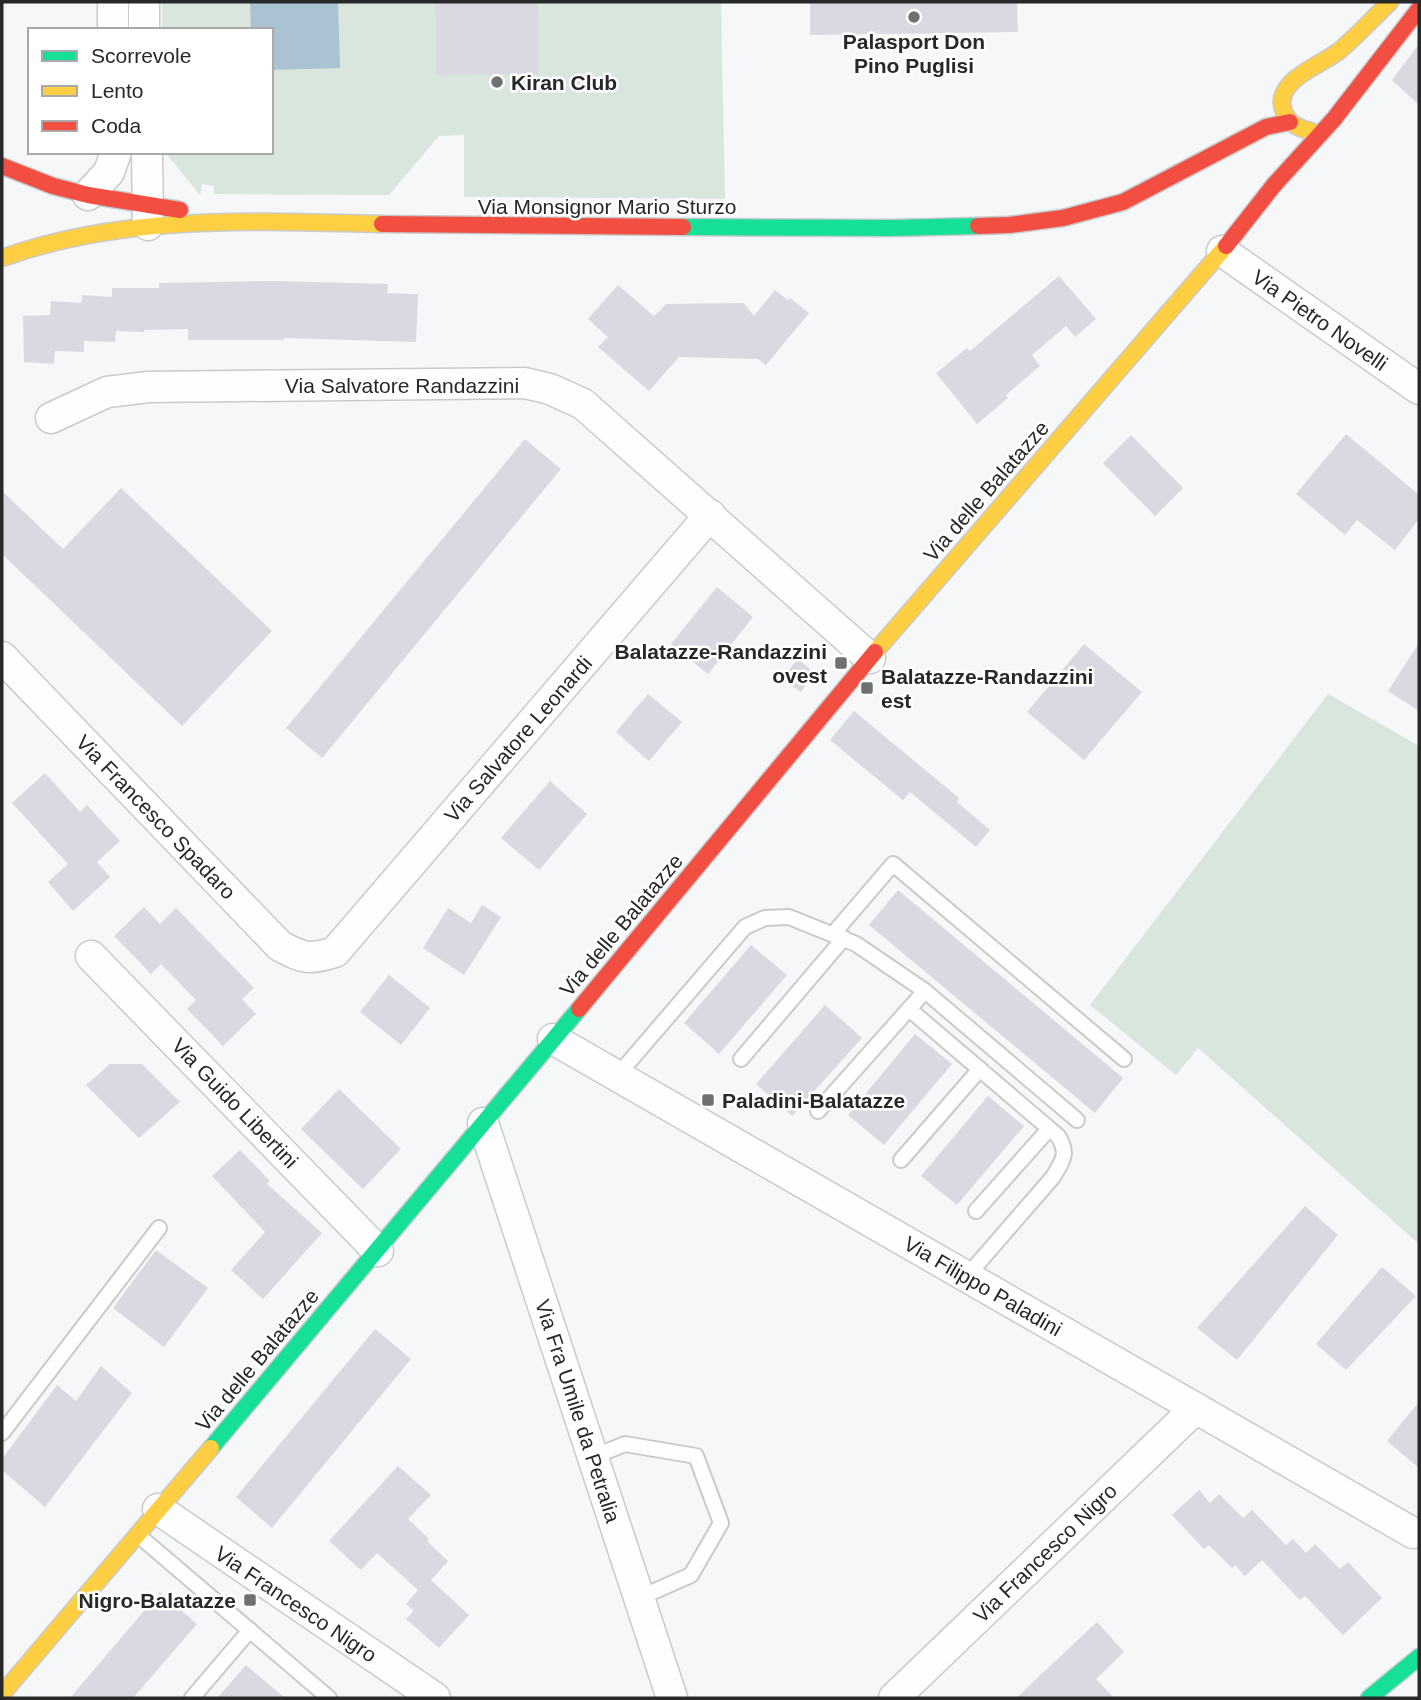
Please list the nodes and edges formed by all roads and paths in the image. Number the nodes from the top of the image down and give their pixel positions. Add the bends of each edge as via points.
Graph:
1 (113, 2) edge
2 (144, 2) edge
3 (1390, 2) edge
4 (1419, 9) edge
5 (113, 28) edge
6 (144, 28) edge
7 (1304, 75) junction
8 (1285, 90) junction
9 (1334, 118) junction
10 (1294, 125) junction
11 (115, 154) edge
12 (146, 154) edge
13 (1203, 160) junction
14 (2, 166) edge
15 (1274, 185) junction
16 (88, 195) junction
17 (148, 215) junction
18 (1222, 251) junction
19 (2, 258) edge
20 (1419, 389) edge
21 (51, 418) dead end
22 (710, 514) junction
23 (2, 657) edge
24 (870, 658) junction
25 (839, 936) junction
26 (91, 956) dead end
27 (321, 956) joint
28 (925, 991) junction
29 (909, 1009) junction
30 (553, 1039) junction
31 (741, 1059) dead end
32 (1124, 1059) dead end
33 (980, 1069) junction
34 (617, 1076) junction
35 (818, 1111) dead end
36 (1077, 1120) dead end
37 (483, 1123) junction
38 (1049, 1129) junction
39 (901, 1160) dead end
40 (976, 1211) dead end
41 (159, 1228) dead end
42 (378, 1251) junction
43 (967, 1276) junction
44 (1196, 1408) junction
45 (2, 1433) edge
46 (593, 1457) junction
47 (158, 1509) junction
48 (1413, 1533) dead end
49 (137, 1534) junction
50 (639, 1598) junction
51 (250, 1630) junction
52 (1419, 1657) edge
53 (2, 1694) edge
54 (192, 1698) edge
55 (329, 1698) edge
56 (435, 1698) edge
57 (672, 1698) edge
58 (894, 1698) edge
59 (1369, 1698) edge

1 - 5 street
2 - 6 street
3 - 7 street via 1332,57
4 - 9 street
7 - 8 street
7 - 9 street via 1321,76 1332,84 1338,95
8 - 10 street via 1283,107
8 - 13 street
9 - 10 street via 1314,131
9 - 15 street
10 - 13 street via 1266,127
10 - 15 street via 1291,149
11 - 16 street via 109,172
12 - 17 street
13 - 17 street, Via Monsignor Mario Sturzo via 1123,202 1063,218 1009,225 446,226
14 - 16 street, Via Monsignor Mario Sturzo
15 - 18 street, Via delle Balatazze
16 - 17 street, Via Monsignor Mario Sturzo
17 - 19 street
18 - 20 street, Via Pietro Novelli
18 - 24 street, Via delle Balatazze
21 - 22 street, Via Salvatore Randazzini via 107,392 148,387 524,383 583,404
22 - 24 street, Via Salvatore Randazzini
22 - 27 street, Via Salvatore Leonardi via 335,952
23 - 27 street, Via Francesco Spadaro via 281,946 302,958
24 - 30 street, Via delle Balatazze
25 - 28 lane
25 - 31 lane
25 - 32 lane via 893,864
25 - 34 lane via 789,918 765,918 746,927
26 - 42 street, Via Guido Libertini
28 - 29 lane
28 - 36 lane
29 - 33 lane
29 - 35 lane
30 - 34 street, Via Filippo Paladini
30 - 37 street, Via delle Balatazze
33 - 38 lane
33 - 39 lane
34 - 43 street, Via Filippo Paladini
37 - 42 street, Via delle Balatazze
37 - 46 street, Via Fra Umile da Petralia
38 - 40 lane
38 - 43 lane via 1064,1146 1064,1159
41 - 45 lane
42 - 47 street, Via delle Balatazze
43 - 44 street, Via Filippo Paladini
44 - 48 street, Via Filippo Paladini
44 - 58 street, Via Francesco Nigro
46 - 50 street, Via Fra Umile da Petralia
46 - 50 lane via 625,1444 695,1456 721,1524 691,1575
47 - 49 street, Via delle Balatazze
47 - 56 street, Via Francesco Nigro
49 - 51 lane
49 - 53 street, Via delle Balatazze
50 - 57 street, Via Fra Umile da Petralia
51 - 54 lane
51 - 55 lane
52 - 59 street

